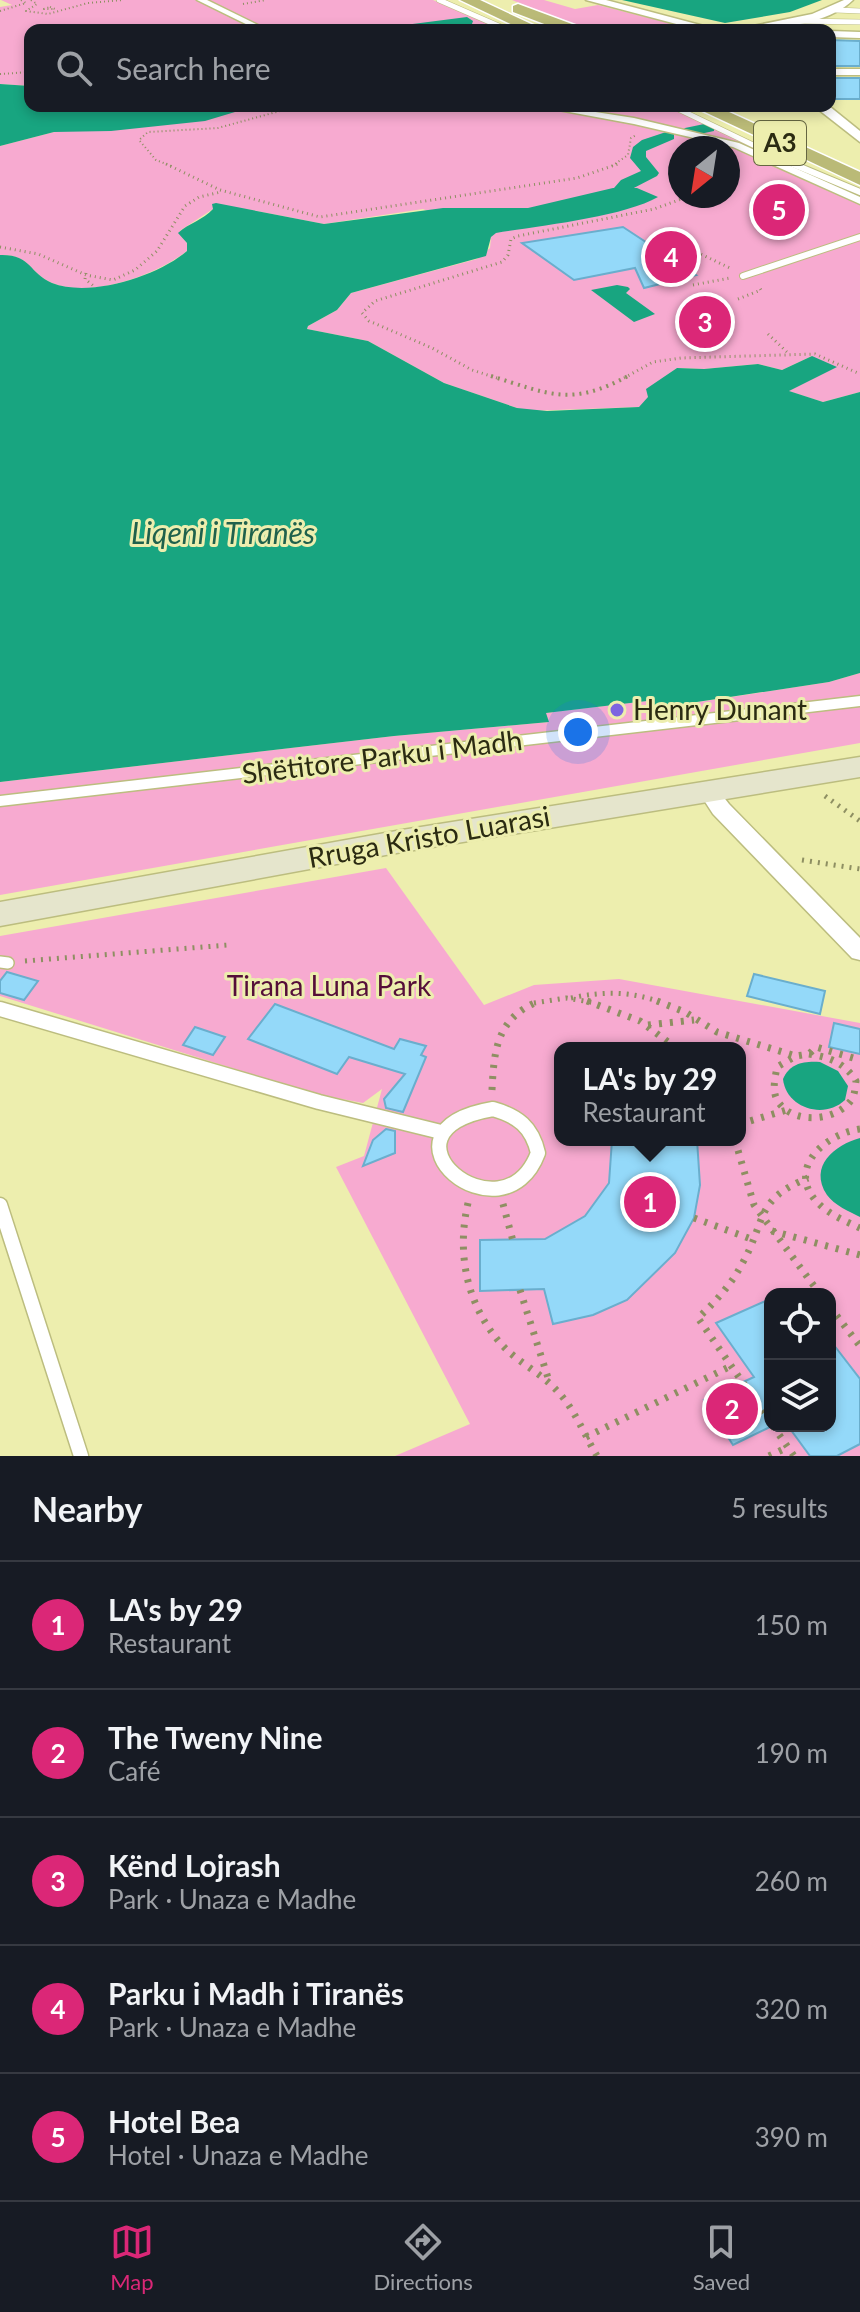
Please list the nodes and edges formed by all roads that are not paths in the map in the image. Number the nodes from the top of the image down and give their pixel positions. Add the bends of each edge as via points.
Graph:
1 (201, 0) edge
2 (439, 0) edge
3 (467, 0) edge
4 (592, 0) edge
5 (849, 0) edge
6 (499, 3) edge
7 (836, 10) junction
8 (860, 11) edge
9 (782, 21) junction
10 (860, 22) edge
11 (251, 24) edge
12 (494, 24) edge
13 (522, 24) edge
14 (545, 24) edge
15 (560, 24) edge
16 (689, 24) edge
17 (767, 24) edge
18 (836, 34) edge
19 (860, 35) edge
20 (836, 72) edge
21 (860, 72) edge
22 (577, 112) edge
23 (685, 112) edge
24 (714, 112) edge
25 (739, 112) edge
26 (828, 112) edge
27 (860, 138) edge
28 (860, 166) edge
29 (860, 179) edge
30 (860, 192) edge
31 (860, 201) edge
32 (860, 237) edge
33 (743, 276) road end
34 (860, 701) edge
35 (860, 767) edge
36 (708, 791) junction
37 (0, 801) edge
38 (0, 914) edge
39 (860, 952) edge
40 (0, 1009) edge
41 (441, 1132) junction
42 (0, 1205) edge
43 (81, 1456) edge

1 - 11 street
2 - 12 lane
3 - 13 highway
4 - 16 street
5 - 7 street
6 - 14 highway
6 - 15 highway
7 - 8 lane
7 - 9 street
9 - 10 lane
9 - 17 street
18 - 19 street
20 - 21 street
22 - 31 street via 736,145
23 - 30 lane
24 - 29 highway, A3
25 - 28 highway, A3
26 - 27 street
32 - 33 lane
34 - 37 street, Shëtitore Parku i Madh
35 - 36 main road, Rruga Kristo Luarasi
36 - 38 main road, Rruga Kristo Luarasi
36 - 39 street
40 - 41 lane
41 - 41 lane via 457,1116 480,1109 507,1112 530,1128 538,1153 534,1165 514,1184 473,1186 449,1173 438,1153
42 - 43 lane

